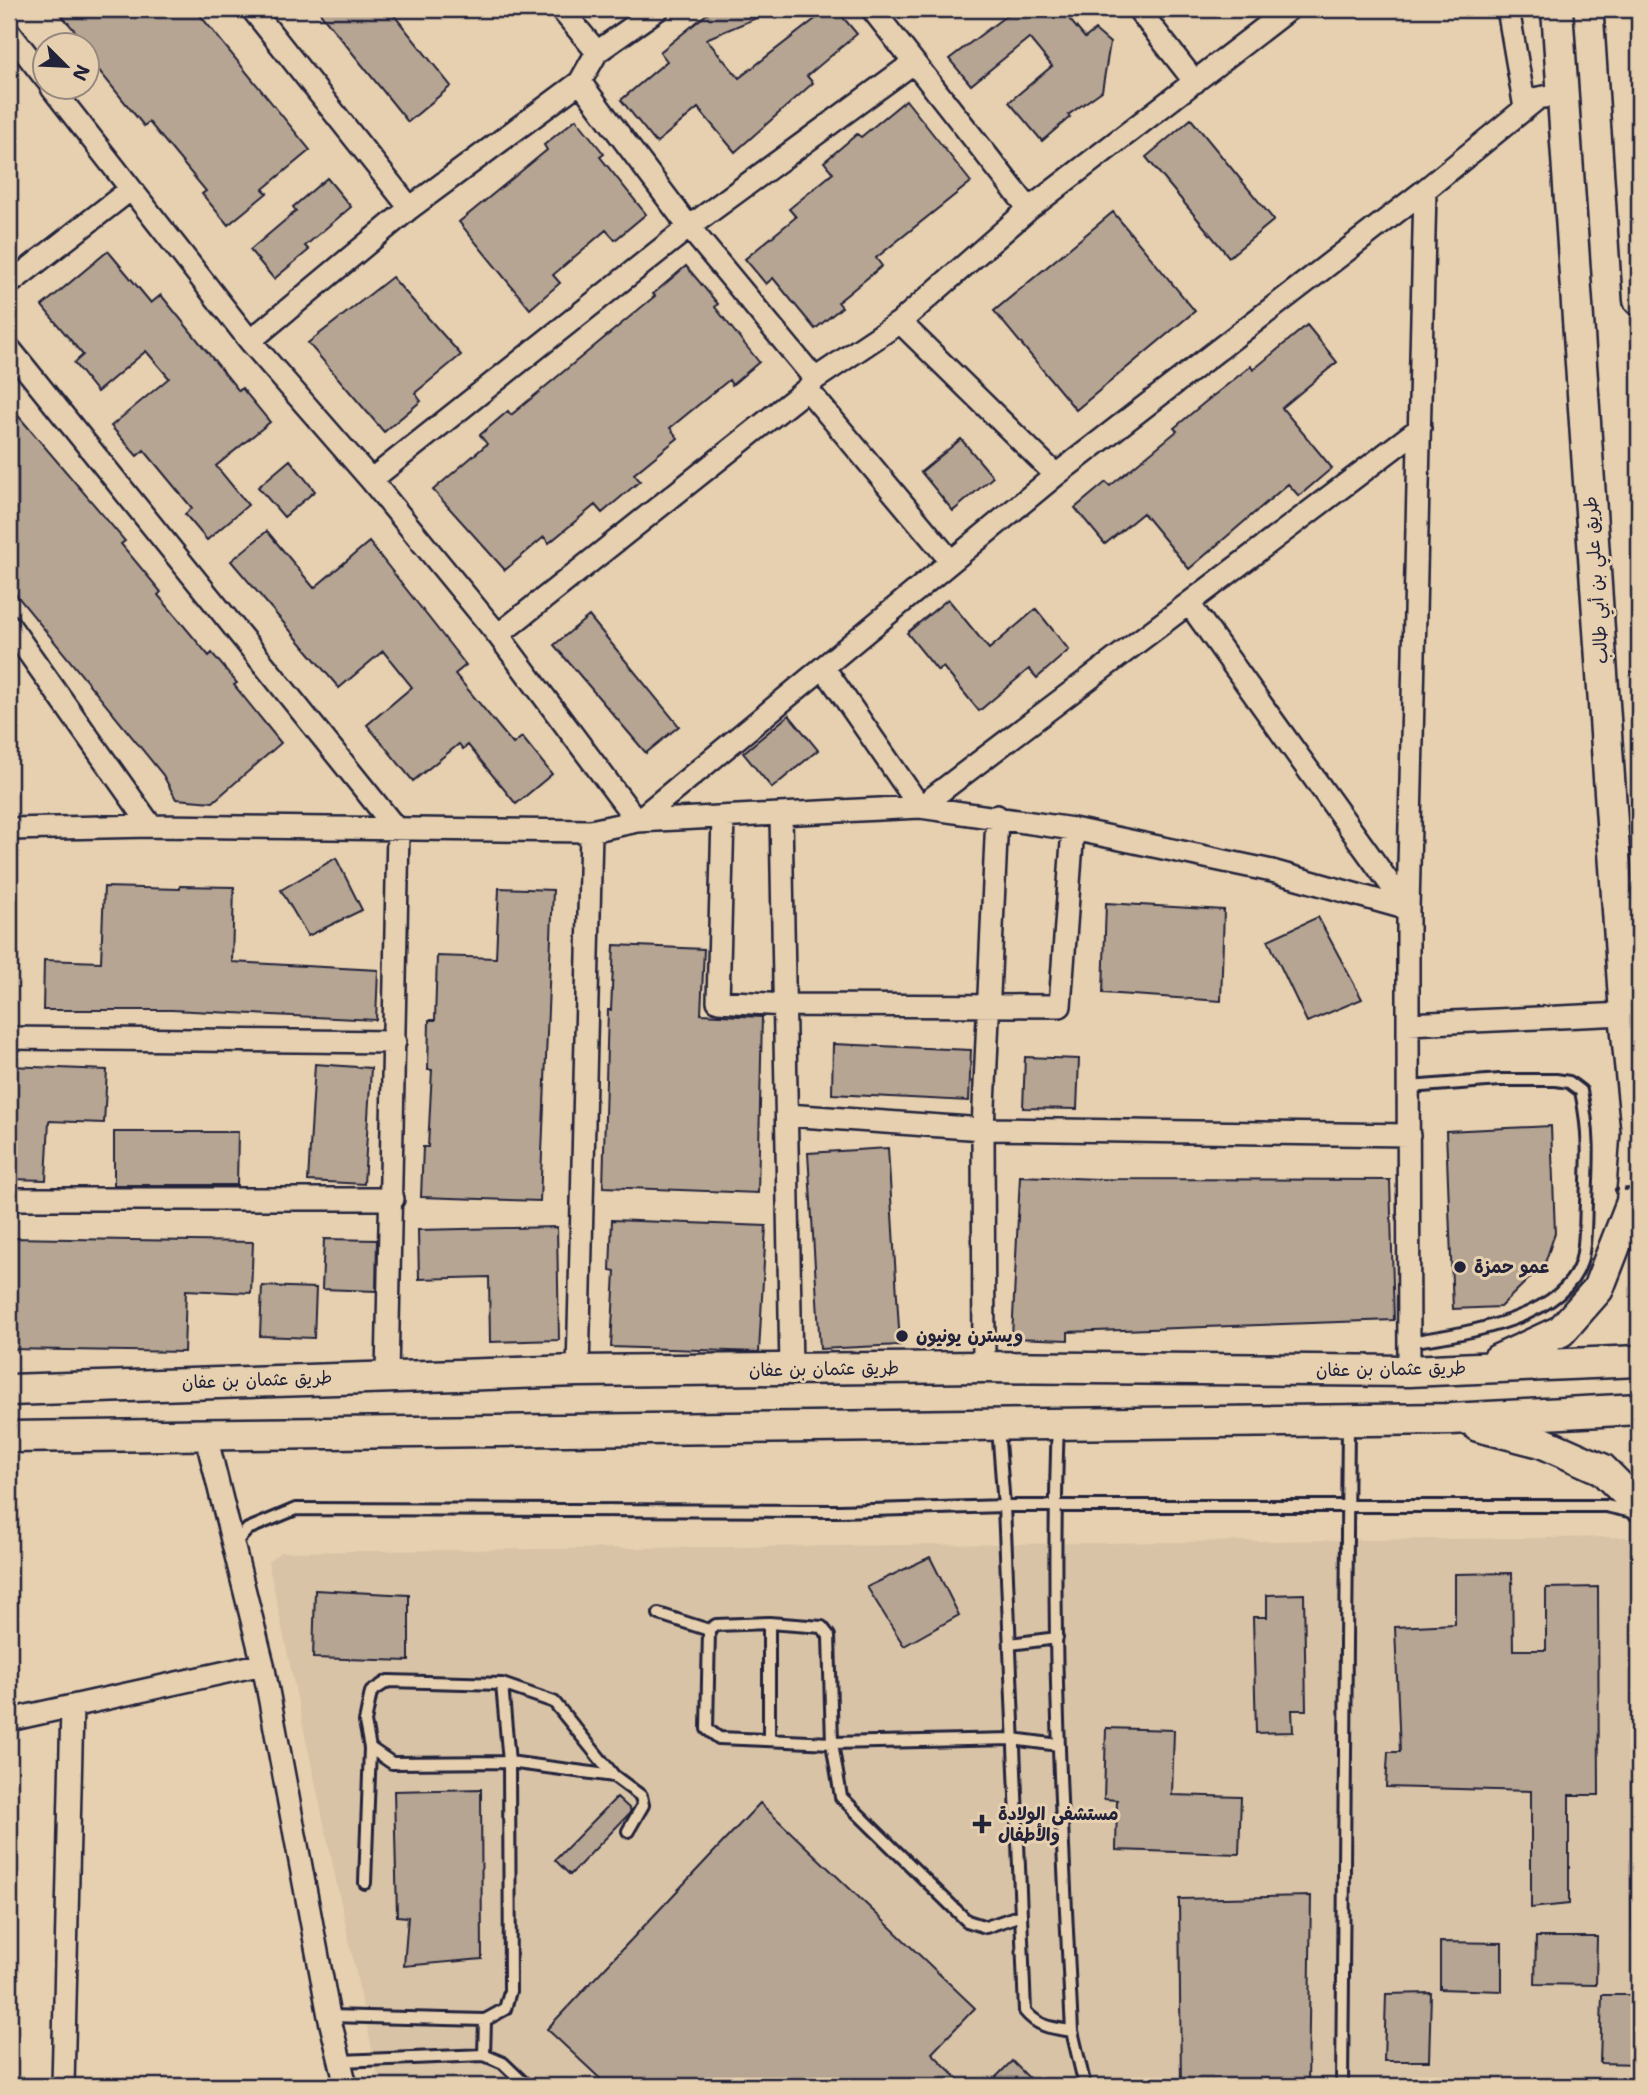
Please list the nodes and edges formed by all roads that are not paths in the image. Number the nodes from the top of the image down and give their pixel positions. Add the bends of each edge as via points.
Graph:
1 (252, 9) edge
2 (561, 9) edge
3 (658, 9) edge
4 (872, 9) edge
5 (1138, 9) edge
6 (1289, 9) edge
7 (1508, 9) edge
8 (1557, 9) edge
9 (1627, 26) edge
10 (9, 32) edge
11 (597, 52) junction
12 (32, 61) edge
13 (913, 63) junction
14 (1632, 79) edge
15 (580, 82) junction
16 (1195, 82) junction
17 (1562, 94) junction
18 (63, 102) edge
19 (1525, 108) junction
20 (131, 189) junction
21 (1425, 190) junction
22 (410, 208) junction
23 (1029, 209) junction
24 (690, 227) junction
25 (9, 284) edge
26 (1639, 300) edge
27 (900, 322) junction
28 (250, 341) junction
29 (9, 348) edge
30 (811, 384) junction
31 (1420, 428) junction
32 (1056, 475) junction
33 (371, 480) junction
34 (950, 560) junction
35 (1190, 605) junction
36 (9, 625) edge
37 (498, 635) junction
38 (824, 668) junction
39 (920, 807) junction
40 (781, 814) junction
41 (997, 816) junction
42 (723, 817) junction
43 (637, 821) junction
44 (151, 825) junction
45 (9, 829) edge
46 (1073, 829) junction
47 (398, 831) junction
48 (591, 831) junction
49 (1408, 909) junction
50 (785, 1004) junction
51 (989, 1007) junction
52 (1625, 1014) junction
53 (1408, 1024) junction
54 (9, 1038) edge
55 (395, 1042) junction
56 (1409, 1087) junction
57 (787, 1115) junction
58 (983, 1129) junction
59 (1409, 1135) junction
60 (1638, 1138) edge
61 (9, 1199) edge
62 (393, 1199) junction
63 (1409, 1356) junction
64 (1639, 1361) edge
65 (984, 1367) junction
66 (1477, 1368) junction
67 (791, 1370) junction
68 (578, 1371) junction
69 (387, 1375) junction
70 (9, 1390) edge
71 (1639, 1409) edge
72 (1451, 1419) junction
73 (1348, 1420) junction
74 (1058, 1424) junction
75 (998, 1425) junction
76 (206, 1436) junction
77 (9, 1437) edge
78 (1347, 1505) junction
79 (1004, 1506) junction
80 (1639, 1506) edge
81 (1055, 1507) junction
82 (1639, 1513) edge
83 (233, 1546) junction
84 (659, 1614) dead end
85 (769, 1623) junction
86 (709, 1630) junction
87 (1056, 1638) junction
88 (1010, 1644) junction
89 (263, 1664) junction
90 (502, 1684) junction
91 (72, 1706) junction
92 (9, 1720) edge
93 (1012, 1739) junction
94 (769, 1740) junction
95 (832, 1743) junction
96 (1059, 1745) junction
97 (370, 1748) junction
98 (1638, 1759) edge
99 (509, 1762) junction
100 (614, 1776) junction
101 (1639, 1825) edge
102 (628, 1831) dead end
103 (365, 1883) dead end
104 (1021, 1915) junction
105 (1639, 1928) edge
106 (329, 2016) junction
107 (485, 2020) junction
108 (1072, 2031) junction
109 (484, 2055) junction
110 (341, 2061) junction
111 (63, 2086) edge
112 (346, 2086) edge
113 (527, 2086) edge
114 (1084, 2086) edge
115 (1342, 2086) edge

1 - 22 street
2 - 11 street
3 - 11 street
4 - 13 street
5 - 16 street
6 - 16 street
7 - 19 street
8 - 17 main road, طريق علي بن أبي طالب
9 - 14 main road
10 - 12 street
11 - 15 street
13 - 23 street
13 - 24 street
14 - 26 main road
15 - 22 street
15 - 24 street
16 - 23 street
17 - 19 street via 1538,98
17 - 52 main road, طريق علي بن أبي طالب
18 - 20 street
19 - 21 street
20 - 25 street
20 - 28 street
21 - 31 street
21 - 32 street
22 - 28 street
23 - 27 street
24 - 30 street
24 - 33 street
27 - 30 street
27 - 32 street
28 - 33 street
29 - 47 street
30 - 34 street
30 - 37 street
31 - 35 street
31 - 49 street
32 - 34 street
33 - 37 street
34 - 38 street
35 - 39 street
35 - 49 street
36 - 44 street
37 - 43 street
38 - 39 street
38 - 43 street
39 - 40 street
39 - 41 street
40 - 42 street
40 - 50 street
41 - 46 street
41 - 51 street
42 - 43 street
42 - 50 street via 718,1001
43 - 48 street
44 - 45 street
44 - 47 street
46 - 49 street via 1272,872
46 - 51 street via 1060,1006
47 - 48 street
47 - 55 street
48 - 68 street
49 - 53 street
50 - 51 street
50 - 57 street
51 - 58 street
52 - 53 street
52 - 60 main road, طريق علي بن أبي طالب
53 - 56 street
54 - 55 street
55 - 62 street
56 - 59 street
56 - 63 lane via 1500,1080 1569,1082 1581,1091 1590,1132 1581,1261 1561,1291 1524,1314
57 - 58 street
57 - 67 street
58 - 59 street
58 - 65 street
59 - 63 street
60 - 66 main road, طريق علي بن أبي طالب via 1632,1202 1598,1289 1561,1331
61 - 62 street
62 - 69 street
63 - 65 main road, طريق عثمان بن عفان
63 - 66 main road, طريق عثمان بن عفان
64 - 66 main road, طريق عثمان بن عفان
65 - 67 main road, طريق عثمان بن عفان
67 - 68 main road, طريق عثمان بن عفان
68 - 69 main road, طريق عثمان بن عفان
69 - 70 main road, طريق عثمان بن عفان
71 - 72 main road
72 - 73 main road
72 - 80 main road via 1541,1442 1602,1469
73 - 74 main road
73 - 78 lane
74 - 75 main road
74 - 81 lane
75 - 76 main road
75 - 79 lane
76 - 77 main road
76 - 83 street
78 - 81 lane
78 - 82 lane via 1606,1506
78 - 115 lane
79 - 81 lane
79 - 83 lane via 839,1511 296,1509 248,1529
79 - 88 lane
81 - 87 lane
83 - 89 street
84 - 86 lane
85 - 86 lane via 716,1625
85 - 94 lane
85 - 95 lane via 814,1625 829,1636
86 - 94 lane via 707,1729 719,1738
87 - 88 lane
87 - 96 lane
88 - 93 lane
89 - 91 street
89 - 106 street
90 - 97 lane via 388,1681 371,1692 365,1722
90 - 99 lane
90 - 100 lane via 554,1702
91 - 92 street
91 - 111 street
93 - 95 lane
93 - 96 lane
93 - 104 lane
94 - 95 lane
95 - 104 lane via 841,1797 967,1921 986,1927
96 - 108 lane
97 - 99 lane via 392,1763
97 - 103 lane
98 - 101 lane
99 - 100 lane
99 - 107 lane via 510,1991 505,2009
100 - 102 lane via 641,1796 643,1805
101 - 105 lane
104 - 108 lane via 1025,2011 1045,2027
106 - 107 lane
106 - 110 street
107 - 109 lane
108 - 114 lane
109 - 110 lane
109 - 113 lane via 503,2063
110 - 112 street

